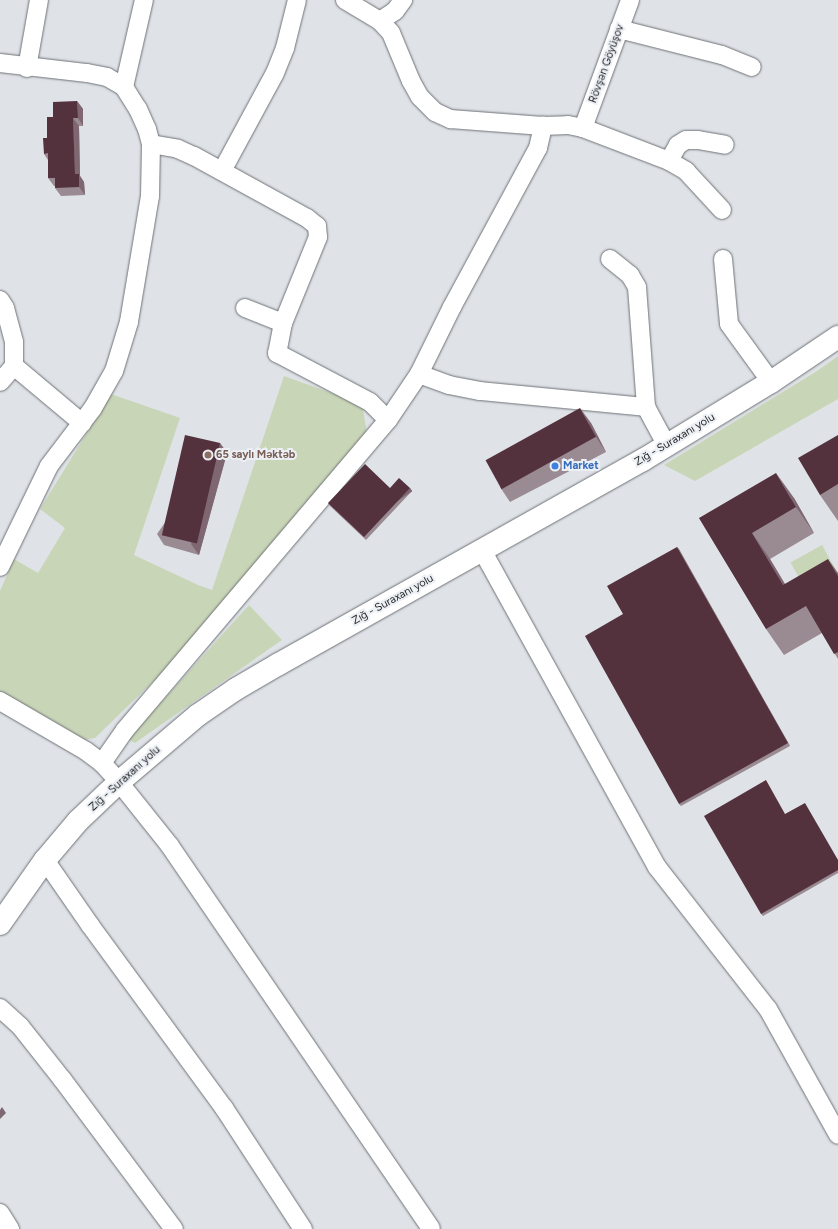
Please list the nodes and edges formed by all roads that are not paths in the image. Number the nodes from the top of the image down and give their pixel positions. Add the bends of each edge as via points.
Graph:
1 (39, 0) edge
2 (144, 0) edge
3 (297, 0) edge
4 (345, 0) edge
5 (403, 0) edge
6 (630, 0) edge
7 (380, 21) junction
8 (619, 29) junction
9 (0, 64) edge
10 (752, 67) dead end
11 (27, 68) junction
12 (124, 87) junction
13 (543, 126) junction
14 (583, 128) junction
15 (151, 144) junction
16 (725, 145) dead end
17 (669, 161) junction
18 (222, 171) junction
19 (722, 210) dead end
20 (610, 259) dead end
21 (723, 259) dead end
22 (0, 300) edge
23 (245, 308) dead end
24 (284, 323) junction
25 (838, 337) edge
26 (14, 366) junction
27 (419, 374) junction
28 (0, 382) edge
29 (771, 382) junction
30 (646, 407) junction
31 (388, 420) junction
32 (82, 423) junction
33 (668, 446) junction
34 (482, 550) junction
35 (0, 567) edge
36 (0, 701) edge
37 (102, 763) junction
38 (119, 782) junction
39 (45, 860) junction
40 (0, 924) edge
41 (0, 1008) edge
42 (838, 1136) edge
43 (0, 1213) edge
44 (168, 1227) edge
45 (10, 1229) edge
46 (303, 1229) edge
47 (431, 1229) edge

1 - 11 street
2 - 12 street
3 - 18 street via 285,48
4 - 7 street
5 - 7 street via 395,11
6 - 8 street, Rövşən Göyüşov
7 - 13 street via 391,33 420,97 435,112 450,119
8 - 10 street via 722,55
8 - 14 street, Rövşən Göyüşov
9 - 11 street
11 - 12 street via 87,73 107,77
12 - 15 street via 138,109
13 - 14 street via 568,125
13 - 27 street via 538,148 452,307
14 - 17 street
15 - 18 street via 178,149
15 - 32 street via 150,196 128,322 114,371
16 - 17 street via 686,140 678,144
17 - 19 street via 686,171
18 - 24 street via 317,226 318,237
20 - 30 street via 630,275 637,287
21 - 29 street via 729,324
22 - 26 street via 5,308 14,342
23 - 24 street
24 - 31 street via 277,353 370,402
25 - 29 main road, Zığ - Suraxanı yolu
26 - 28 street
26 - 32 street
27 - 30 street via 448,385 480,391
27 - 31 street
29 - 33 main road, Zığ - Suraxanı yolu
30 - 33 street
31 - 37 street via 125,730
32 - 35 street via 49,466
33 - 34 main road, Zığ - Suraxanı yolu
34 - 38 main road, Zığ - Suraxanı yolu via 236,689 198,715
34 - 42 street via 657,867 768,1009
36 - 37 street
37 - 38 street
38 - 39 main road, Zığ - Suraxanı yolu via 78,821
38 - 47 street via 170,846
39 - 40 main road, Zığ - Suraxanı yolu
39 - 46 street via 224,1108
41 - 44 street via 20,1026 62,1079
43 - 45 street

